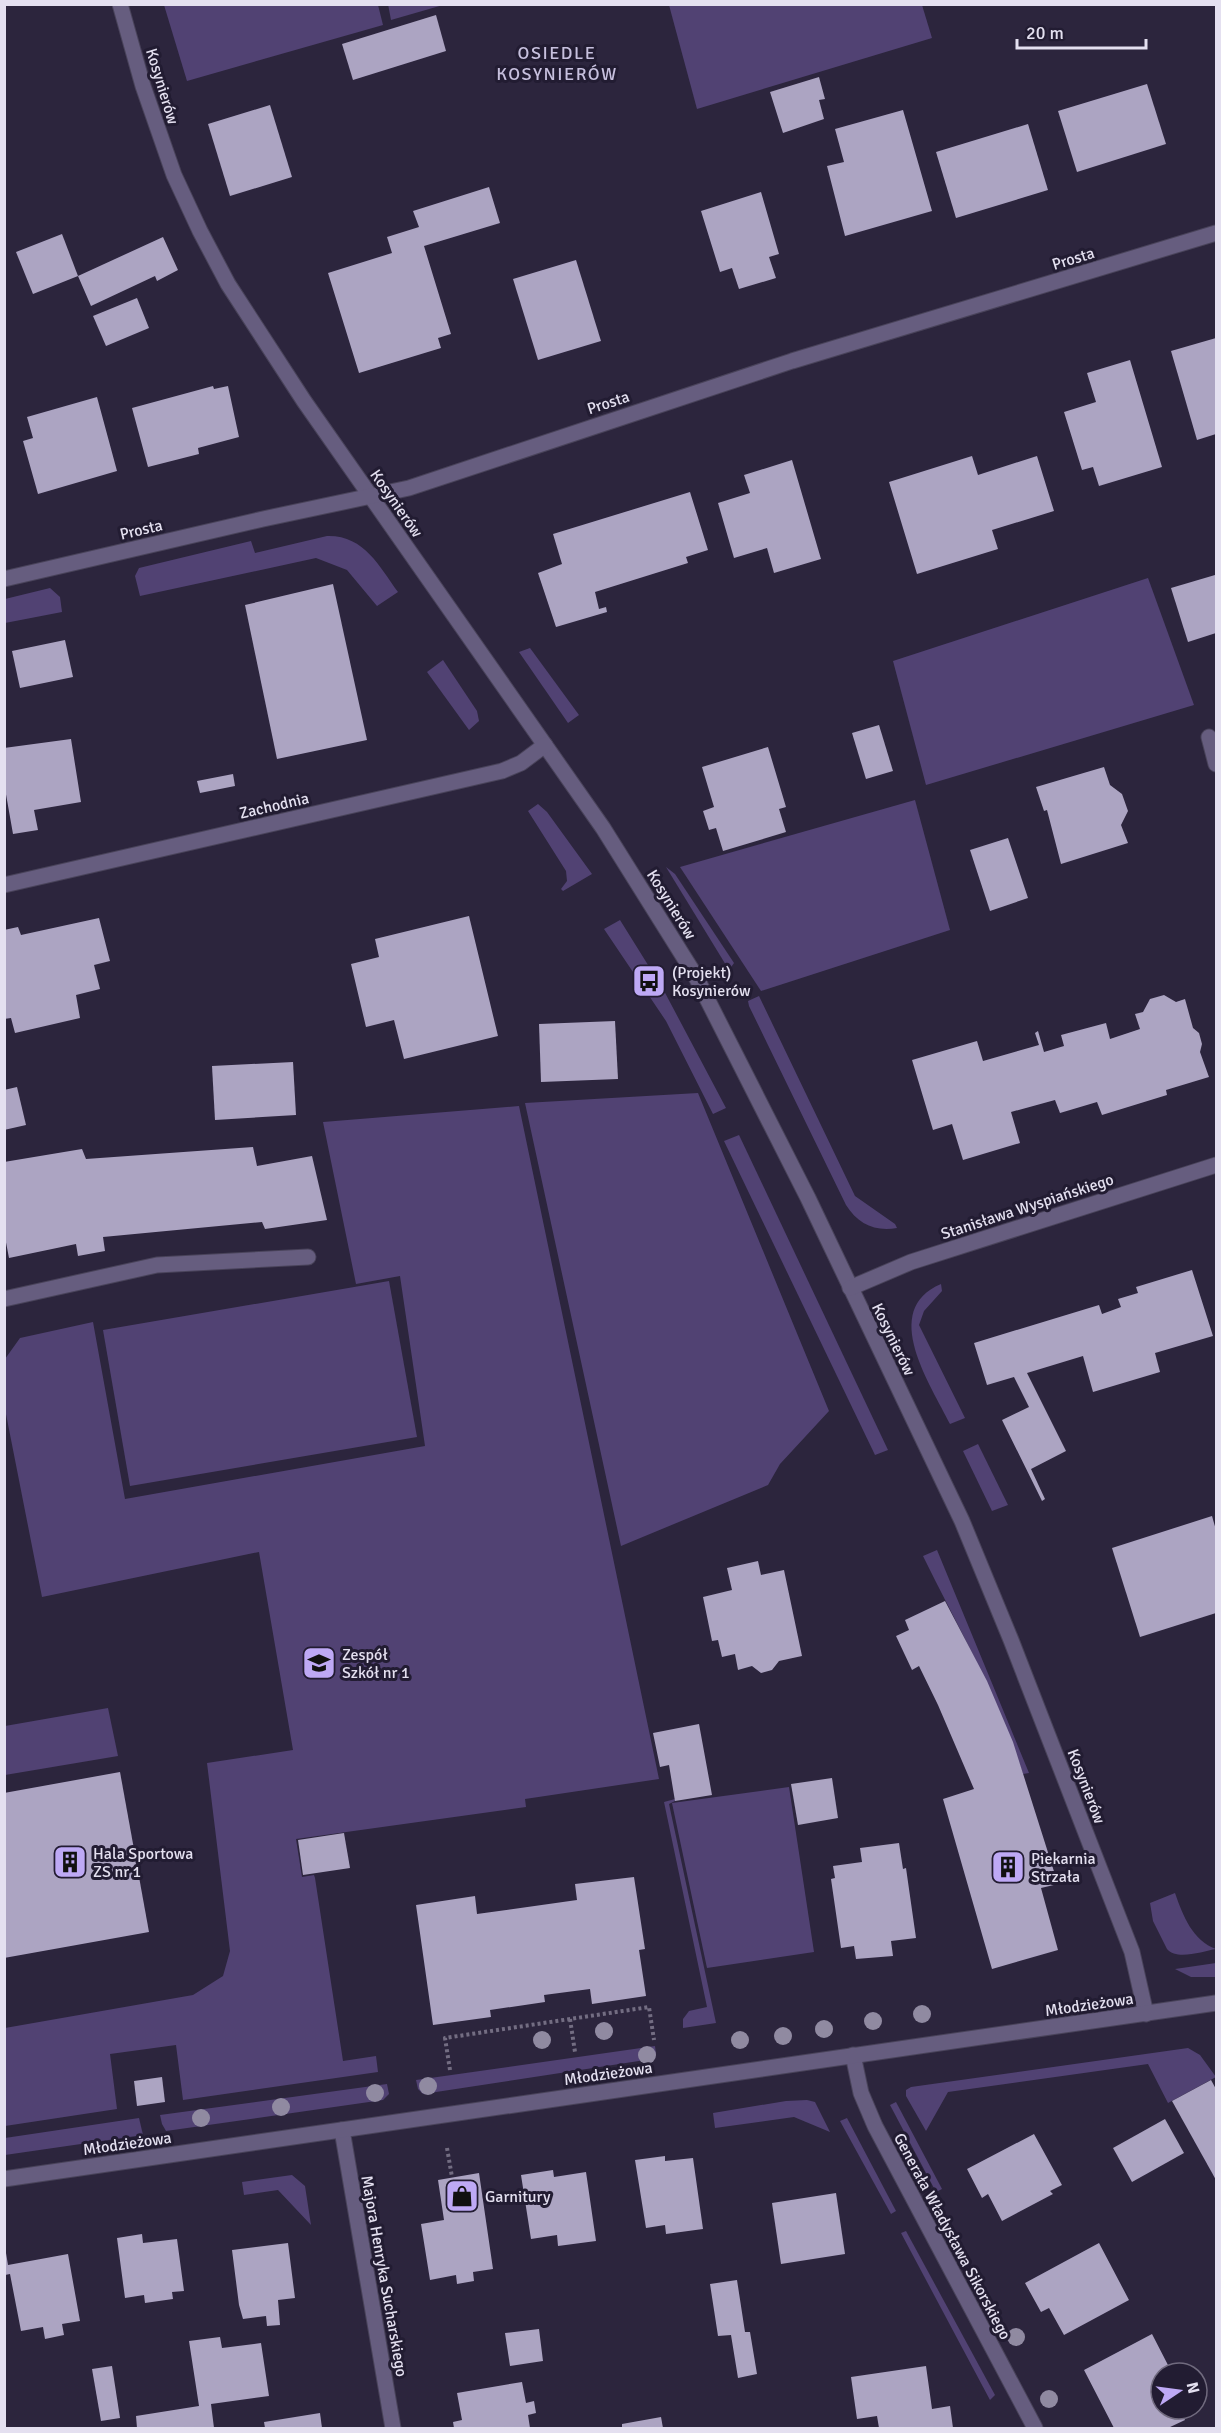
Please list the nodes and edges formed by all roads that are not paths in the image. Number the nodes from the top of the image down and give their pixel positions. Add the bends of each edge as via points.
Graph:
1 (120, 4) edge
2 (1216, 233) edge
3 (369, 495) junction
4 (4, 579) edge
5 (1209, 737) dead end
6 (545, 745) junction
7 (1216, 764) edge
8 (4, 885) edge
9 (1216, 1165) edge
10 (308, 1257) dead end
11 (850, 1288) junction
12 (4, 1299) edge
13 (1216, 2004) edge
14 (1146, 2014) junction
15 (853, 2055) junction
16 (342, 2130) junction
17 (4, 2179) edge
18 (393, 2428) edge
19 (1035, 2428) edge

1 - 3 street, Kosynierów via 174,175 200,231 228,284
2 - 3 street, Prosta via 792,361 409,488
3 - 4 street, Prosta
3 - 6 street, Kosynierów
5 - 7 street
6 - 8 street, Zachodnia via 502,771
6 - 11 street, Kosynierów via 695,975
9 - 11 street, Stanisława Wyspiańskiego via 911,1262
10 - 12 street via 157,1265
11 - 14 street, Kosynierów via 962,1521 1011,1640 1132,1952
13 - 14 street, Młodzieżowa
14 - 15 street, Młodzieżowa
15 - 16 street, Młodzieżowa
15 - 19 street, Generała Władysława Sikorskiego via 861,2093 875,2126
16 - 17 street, Młodzieżowa
16 - 18 street, Majora Henryka Sucharskiego

